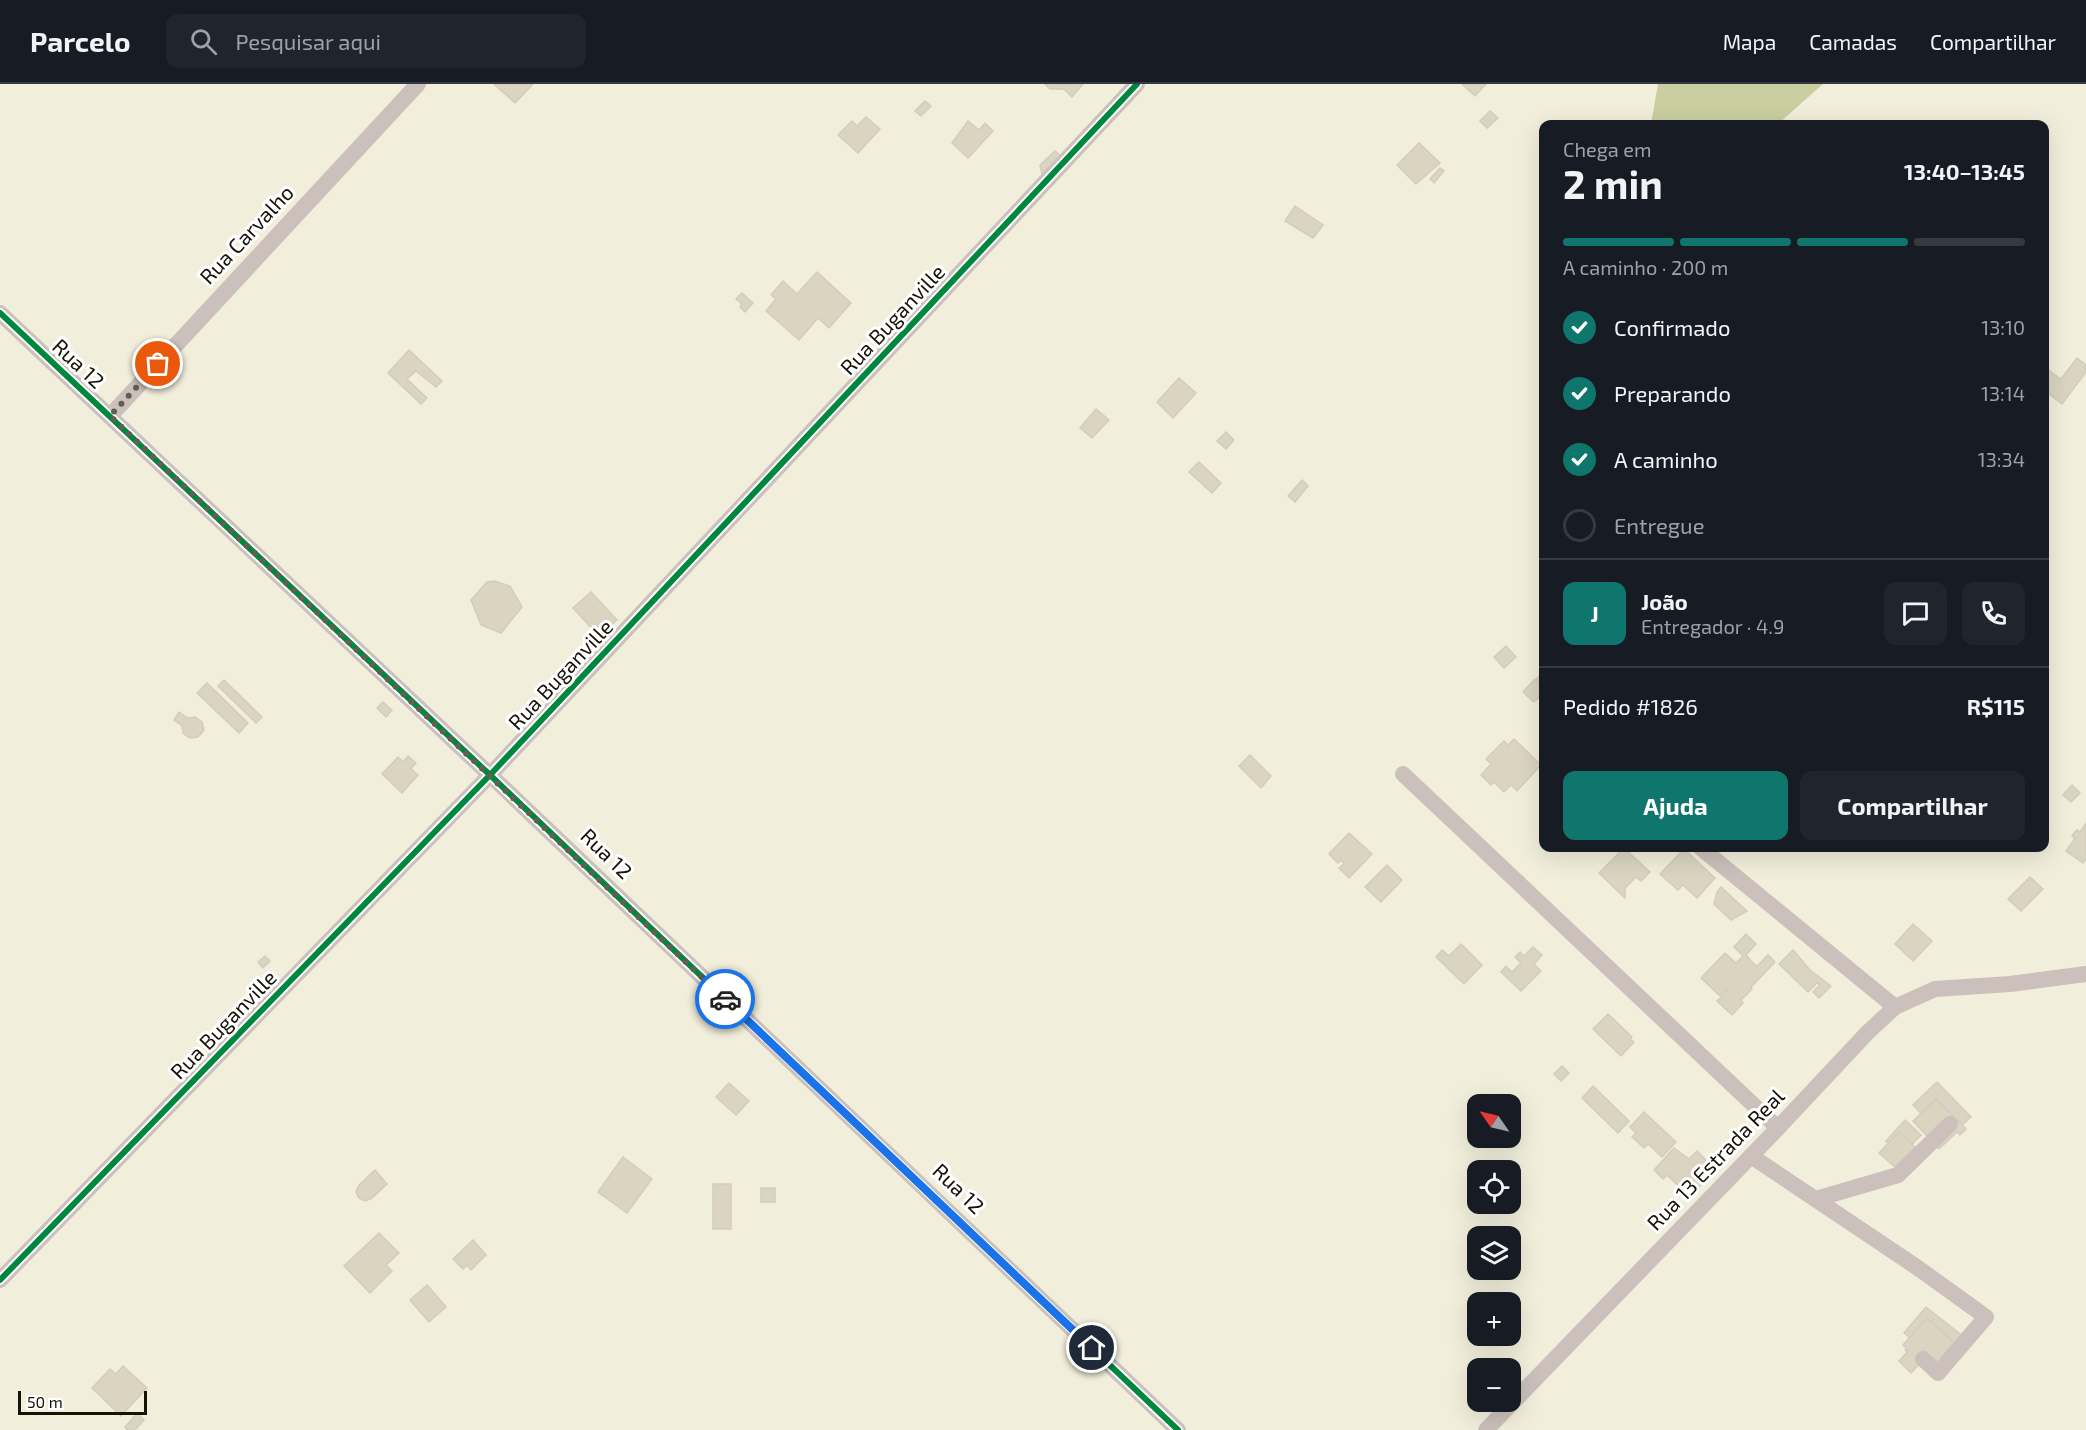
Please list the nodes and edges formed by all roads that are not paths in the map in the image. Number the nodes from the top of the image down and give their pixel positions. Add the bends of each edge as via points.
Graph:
1 (418, 84) edge
2 (1137, 84) edge
3 (0, 313) edge
4 (110, 416) junction
5 (1403, 774) dead end
6 (489, 775) junction
7 (1706, 852) edge
8 (2086, 974) edge
9 (1895, 1007) junction
10 (1950, 1124) dead end
11 (1778, 1128) junction
12 (1750, 1156) junction
13 (1816, 1199) junction
14 (0, 1280) edge
15 (1923, 1359) dead end
16 (1178, 1430) edge
17 (1486, 1430) edge

1 - 4 street, Rua Carvalho
2 - 6 street, Rua Buganville
3 - 4 street, Rua 12
4 - 6 street, Rua 12
5 - 11 street
6 - 14 street, Rua Buganville
6 - 16 street, Rua 12
7 - 9 street
8 - 9 street, Rua 13 Estrada Real via 1935,989
9 - 11 street, Rua 13 Estrada Real
10 - 13 street via 1898,1175
11 - 12 street, Rua 13 Estrada Real
12 - 13 street
12 - 17 street, Rua 13 Estrada Real
13 - 15 street via 1986,1317 1938,1373

